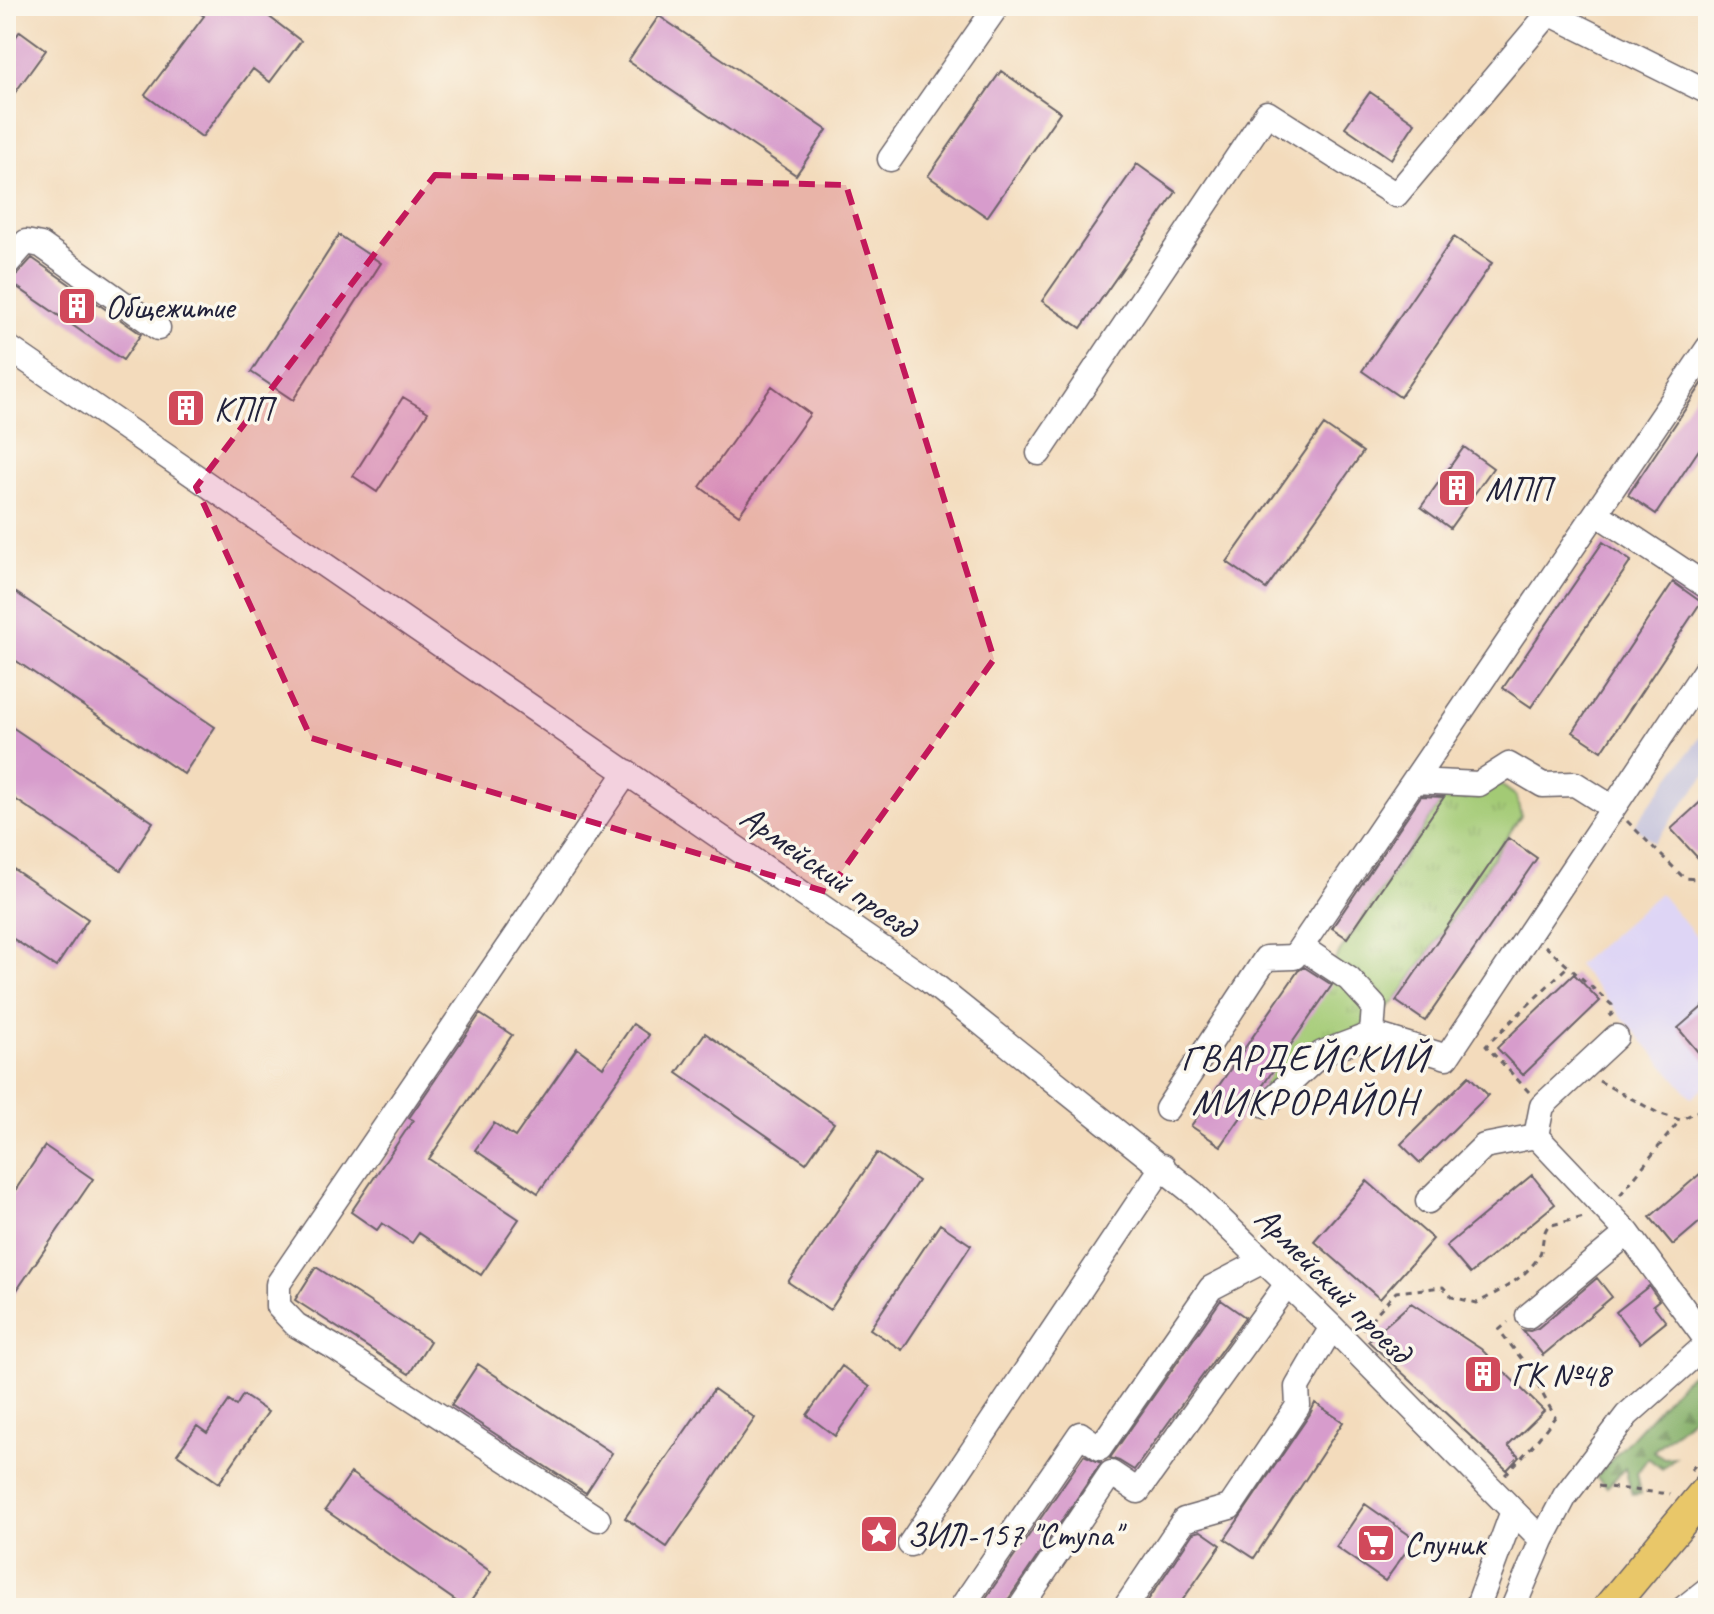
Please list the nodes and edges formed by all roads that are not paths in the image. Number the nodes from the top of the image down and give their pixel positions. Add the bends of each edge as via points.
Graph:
1 (997, 6) edge
2 (1708, 92) edge
3 (890, 159) dead end
4 (6, 265) edge
5 (158, 328) dead end
6 (6, 346) edge
7 (1708, 348) edge
8 (1039, 453) dead end
9 (1596, 513) junction
10 (1708, 587) edge
11 (1708, 666) edge
12 (627, 772) junction
13 (1414, 781) junction
14 (1613, 808) junction
15 (1301, 947) junction
16 (1608, 1031) road end
17 (1372, 1034) junction
18 (1266, 1105) dead end
19 (1167, 1109) dead end
20 (1536, 1136) junction
21 (1163, 1166) junction
22 (1428, 1201) dead end
23 (1628, 1233) junction
24 (1263, 1261) junction
25 (1287, 1284) junction
26 (1520, 1318) road end
27 (1340, 1335) junction
28 (1708, 1342) edge
29 (1698, 1482) edge
30 (1513, 1511) junction
31 (598, 1519) dead end
32 (1542, 1540) junction
33 (910, 1544) dead end
34 (1708, 1589) edge
35 (961, 1608) edge
36 (1020, 1608) edge
37 (1125, 1608) edge
38 (1477, 1608) edge
39 (1513, 1608) edge
40 (1609, 1608) edge
41 (1684, 1608) edge

1 - 3 street
2 - 8 street via 1549,13 1396,195 1267,113
4 - 5 street via 26,242 41,245
6 - 12 street, Армейский проезд
7 - 9 street
9 - 10 street
9 - 13 street
11 - 14 street
12 - 21 street, Армейский проезд via 928,980
12 - 31 street via 278,1284 278,1306 296,1325
13 - 14 street via 1479,784 1509,765 1543,785 1575,784
13 - 15 street
14 - 17 street via 1447,1057
15 - 17 street via 1349,979 1374,1006
15 - 19 street via 1294,957 1266,958
16 - 20 street via 1578,1073 1542,1106
17 - 18 street via 1322,1053
20 - 22 street via 1484,1146
20 - 23 street
21 - 24 street, Армейский проезд
21 - 33 street
23 - 26 street
23 - 28 street
24 - 25 street, Армейский проезд
24 - 35 street via 1211,1288 1100,1448 1080,1434
25 - 27 street, Армейский проезд
25 - 36 street via 1138,1491 1111,1473
27 - 30 street, Армейский проезд
27 - 37 street via 1297,1387 1298,1406 1230,1507 1184,1520
28 - 32 street via 1627,1415 1575,1484
29 - 40 main road
30 - 32 street, Армейский проезд
30 - 38 street
32 - 39 street
34 - 41 street

